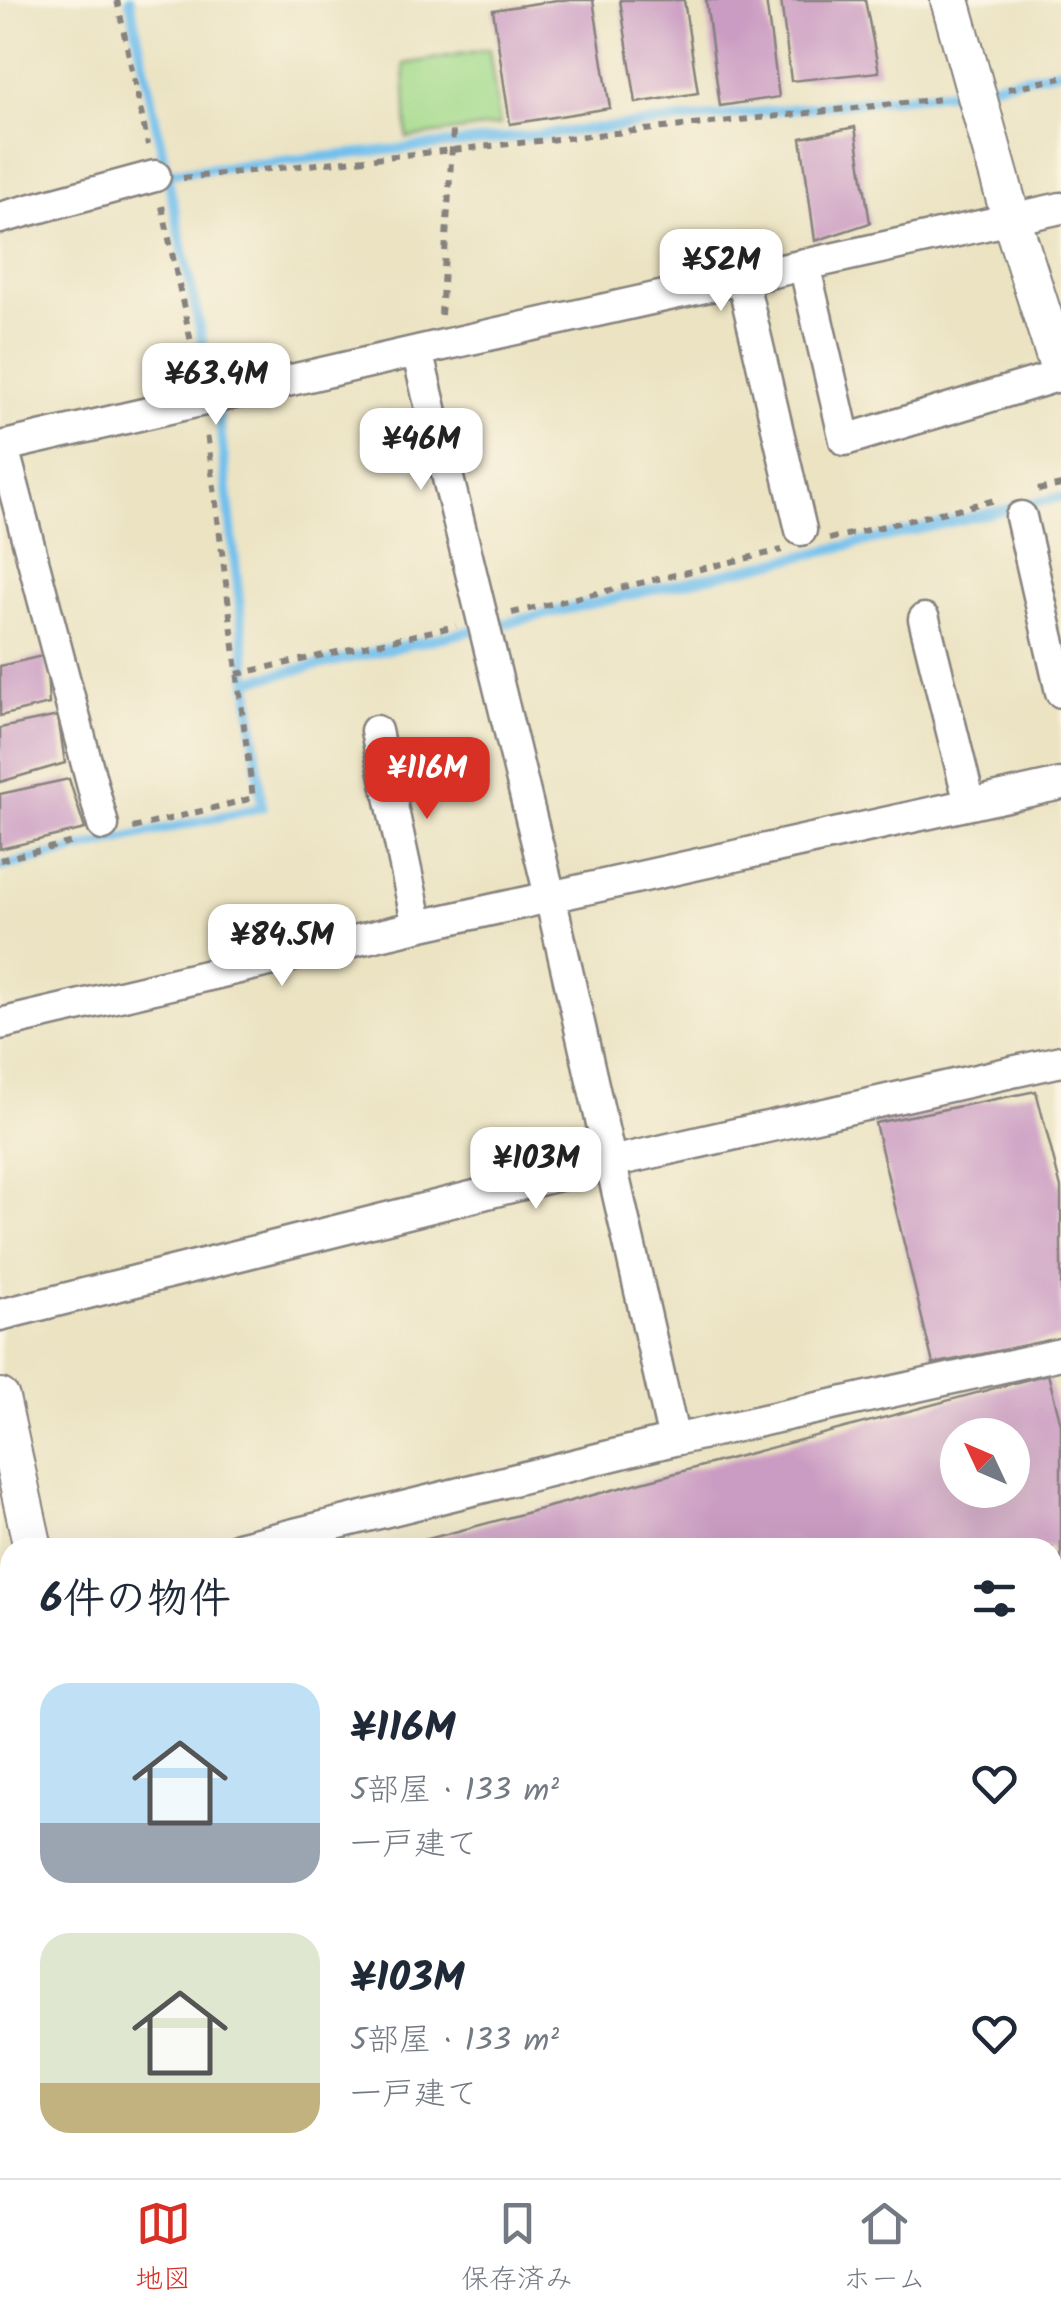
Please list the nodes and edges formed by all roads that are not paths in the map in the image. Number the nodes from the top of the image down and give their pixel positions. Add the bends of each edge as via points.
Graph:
1 (950, 0) edge
2 (166, 177) road end
3 (1061, 208) edge
4 (0, 218) edge
5 (1010, 218) junction
6 (804, 264) junction
7 (742, 278) junction
8 (428, 348) junction
9 (1061, 374) edge
10 (1, 447) edge
11 (1016, 503) road end
12 (801, 541) road end
13 (924, 619) dead end
14 (1061, 692) edge
15 (376, 730) dead end
16 (1061, 784) edge
17 (970, 804) junction
18 (103, 825) dead end
19 (550, 896) junction
20 (418, 926) junction
21 (0, 1024) edge
22 (1061, 1061) edge
23 (611, 1162) junction
24 (0, 1316) edge
25 (1058, 1365) edge
26 (0, 1398) edge
27 (674, 1440) junction
28 (31, 1538) edge
29 (278, 1538) edge

1 - 5 street
2 - 4 street
3 - 5 street
5 - 6 street
5 - 9 street
6 - 7 street
6 - 9 street via 845,440
7 - 8 street
7 - 12 street
8 - 10 street
8 - 19 street via 483,620
10 - 18 street
11 - 14 street
13 - 17 street
15 - 20 street
16 - 17 street
17 - 19 street
19 - 20 street
19 - 23 street
20 - 21 street
22 - 23 street
23 - 24 street
23 - 27 street
25 - 27 street
26 - 28 street
27 - 29 street

